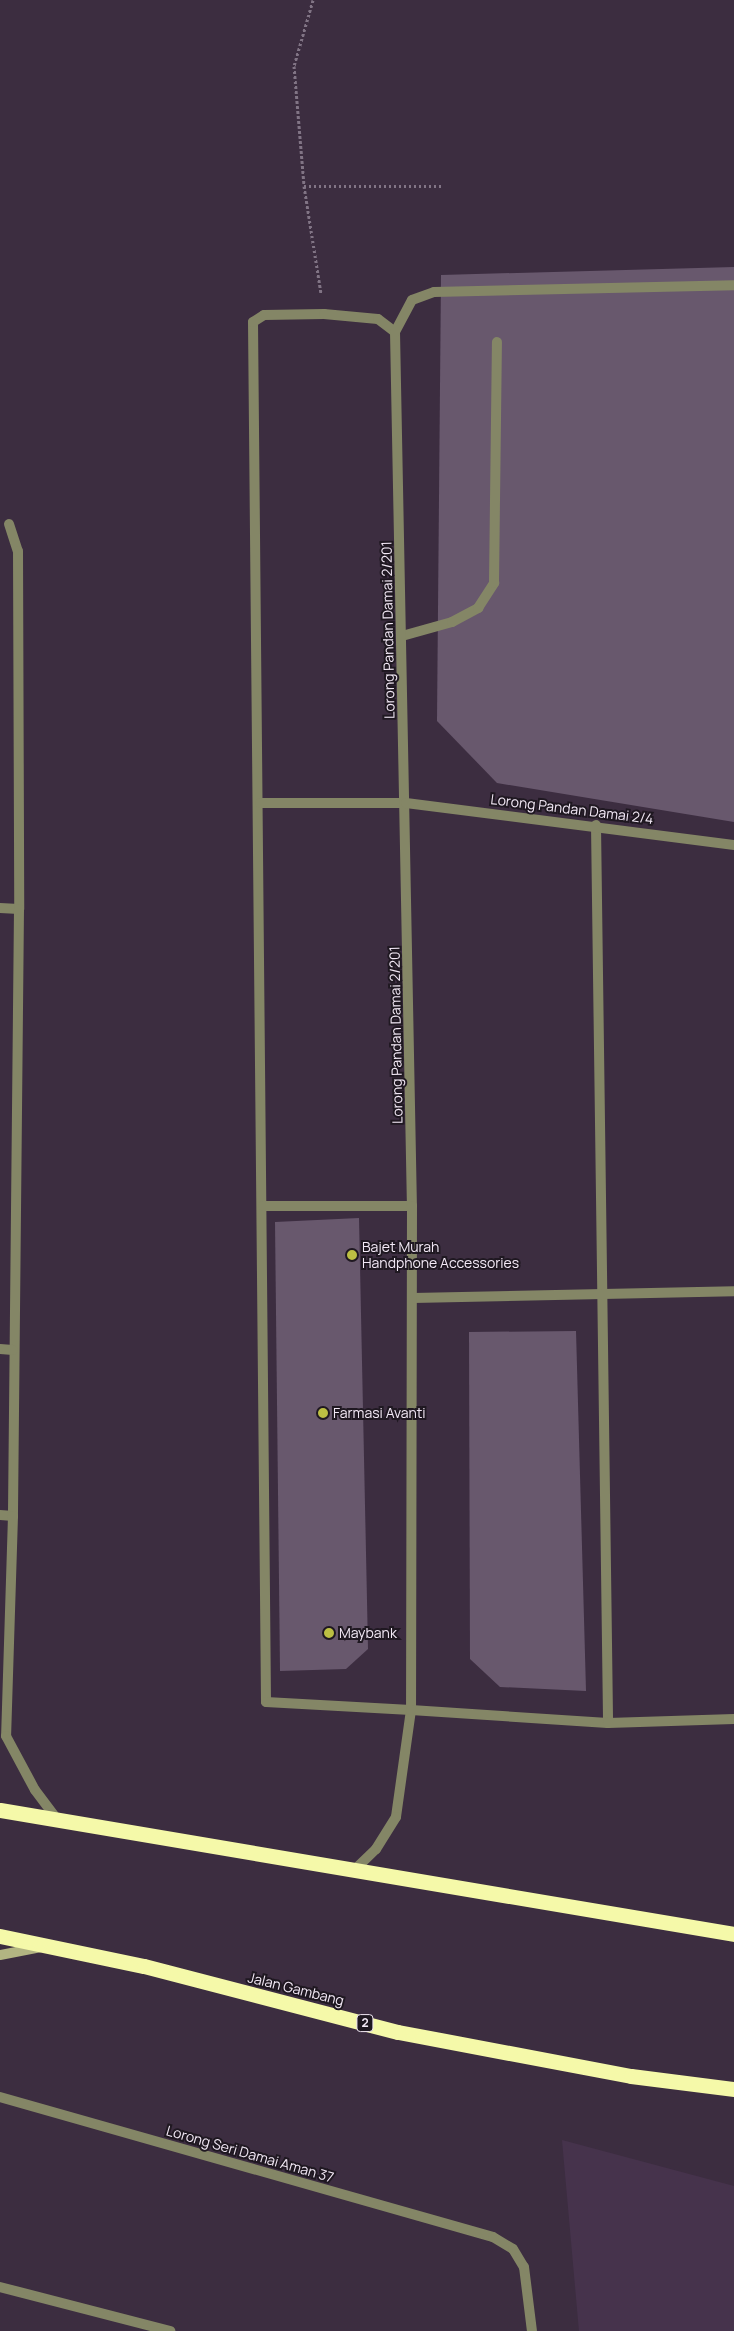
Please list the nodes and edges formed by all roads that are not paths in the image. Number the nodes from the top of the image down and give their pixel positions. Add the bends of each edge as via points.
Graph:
1 (734, 285) edge
2 (394, 332) junction
3 (497, 342) dead end
4 (5, 522) edge
5 (402, 636) junction
6 (260, 803) junction
7 (406, 803) junction
8 (596, 825) junction
9 (734, 845) edge
10 (0, 908) edge
11 (19, 909) junction
12 (263, 1206) junction
13 (412, 1206) junction
14 (734, 1291) edge
15 (601, 1292) junction
16 (413, 1298) junction
17 (0, 1349) edge
18 (13, 1350) junction
19 (0, 1515) edge
20 (13, 1516) junction
21 (4, 1665) edge
22 (411, 1710) junction
23 (734, 1719) edge
24 (608, 1723) junction
25 (3, 1740) edge
26 (0, 1810) edge
27 (56, 1818) junction
28 (354, 1870) junction
29 (734, 1934) edge
30 (0, 1936) edge
31 (50, 1945) junction
32 (0, 1955) edge
33 (734, 2088) edge
34 (0, 2097) edge
35 (0, 2287) edge
36 (170, 2331) edge
37 (532, 2331) edge

1 - 2 street via 434,292 412,300
2 - 5 street, Lorong Pandan Damai 2/201
2 - 6 street via 378,319 324,314 264,315 253,322
3 - 5 street via 494,583 478,608 452,622
4 - 11 street via 18,551
5 - 7 street, Lorong Pandan Damai 2/201
6 - 7 street, Lorong Pandan Damai 2/4
6 - 12 street
7 - 8 street, Lorong Pandan Damai 2/4
7 - 13 street, Lorong Pandan Damai 2/201
8 - 9 street, Lorong Pandan Damai 2/4
8 - 15 street
10 - 11 street
11 - 18 street
12 - 13 street
12 - 22 street via 266,1702
13 - 16 street, Lorong Pandan Damai 2/201
14 - 15 street
15 - 16 street
15 - 24 street
16 - 22 street, Lorong Pandan Damai 2/201
17 - 18 street
18 - 20 street
19 - 20 street
20 - 21 street
21 - 25 street
22 - 24 street
22 - 28 street, Lorong Pandan Damai 2/201 via 396,1818 376,1849
23 - 24 street
25 - 27 street
26 - 27 highway
27 - 28 highway
28 - 29 highway
30 - 31 highway, Jalan Gambang / 2
31 - 32 street
31 - 33 highway, Jalan Gambang / 2 via 398,2032 631,2076
34 - 37 street, Lorong Seri Damai Aman 37 via 493,2237 512,2249 524,2267
35 - 36 street

